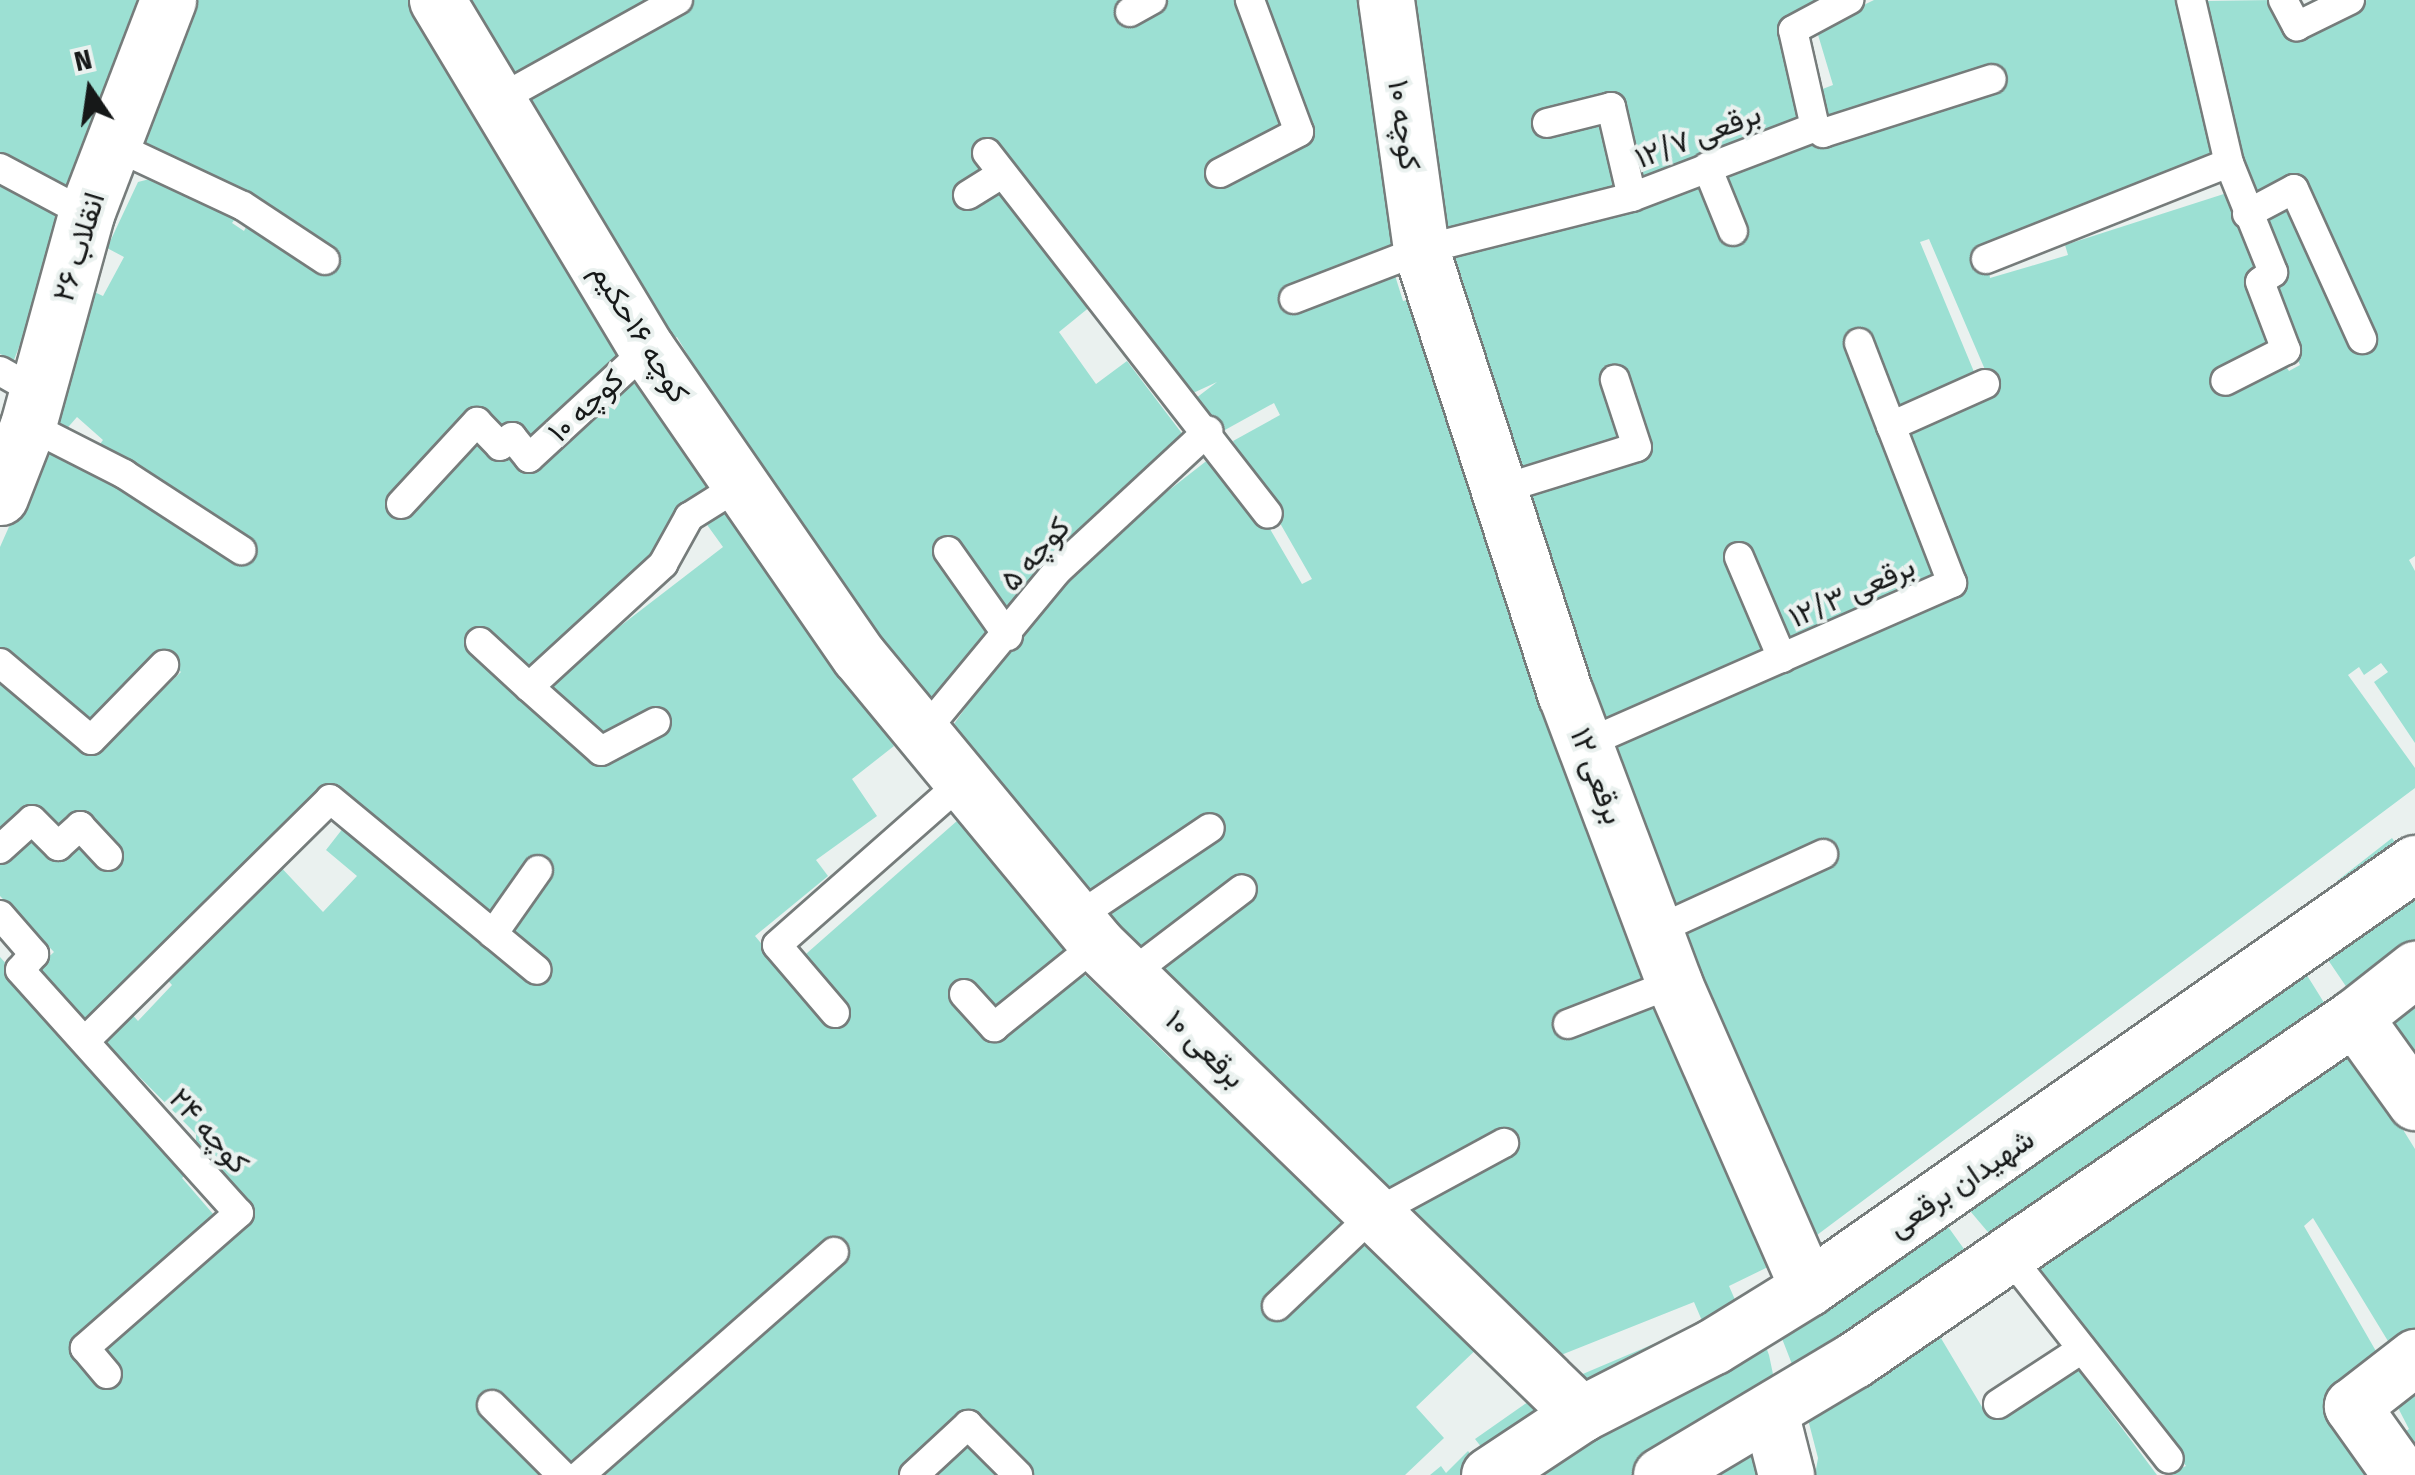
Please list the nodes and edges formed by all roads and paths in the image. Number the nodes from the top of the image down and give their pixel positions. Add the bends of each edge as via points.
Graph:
1 (168, 0) edge
2 (437, 0) edge
3 (678, 0) edge
4 (1250, 0) edge
5 (1386, 0) edge
6 (1849, 0) edge
7 (2191, 0) edge
8 (2283, 0) edge
9 (2350, 0) edge
10 (1992, 79) dead end
11 (498, 100) junction
12 (1547, 123) dead end
13 (1815, 126) junction
14 (115, 146) junction
15 (2230, 162) junction
16 (1707, 167) junction
17 (0, 168) edge
18 (1220, 173) dead end
19 (968, 195) dead end
20 (1632, 196) junction
21 (86, 214) junction
22 (2247, 214) junction
23 (1733, 232) dead end
24 (1422, 250) junction
25 (1986, 259) dead end
26 (325, 260) dead end
27 (1294, 299) dead end
28 (2362, 339) dead end
29 (1860, 343) dead end
30 (648, 350) junction
31 (1614, 380) dead end
32 (2225, 381) dead end
33 (1985, 384) dead end
34 (22, 396) edge
35 (1892, 426) junction
36 (1208, 431) junction
37 (740, 485) junction
38 (1502, 489) junction
39 (0, 497) edge
40 (401, 504) dead end
41 (1268, 514) dead end
42 (240, 550) dead end
43 (948, 551) dead end
44 (1738, 558) dead end
45 (1008, 636) junction
46 (480, 642) dead end
47 (859, 656) joint
48 (1782, 658) junction
49 (0, 662) edge
50 (164, 666) dead end
51 (529, 687) junction
52 (656, 722) dead end
53 (923, 733) junction
54 (1585, 744) junction
55 (962, 782) junction
56 (1210, 828) dead end
57 (0, 850) edge
58 (1823, 854) dead end
59 (108, 856) dead end
60 (2415, 863) edge
61 (538, 870) dead end
62 (1242, 888) dead end
63 (0, 915) edge
64 (1655, 931) junction
65 (492, 934) junction
66 (1100, 946) junction
67 (2415, 968) edge
68 (537, 970) dead end
69 (1674, 983) junction
70 (964, 994) dead end
71 (835, 1013) dead end
72 (2354, 1018) junction
73 (1568, 1024) dead end
74 (85, 1042) junction
75 (2415, 1102) edge
76 (1504, 1143) dead end
77 (1375, 1213) junction
78 (834, 1252) dead end
79 (2006, 1252) junction
80 (1808, 1288) junction
81 (1277, 1306) dead end
82 (2079, 1351) junction
83 (2415, 1357) edge
84 (1854, 1360) junction
85 (106, 1374) dead end
86 (1998, 1404) dead end
87 (492, 1405) dead end
88 (1770, 1412) junction
89 (1580, 1414) junction
90 (2168, 1458) dead end
91 (562, 1475) edge
92 (580, 1475) edge
93 (914, 1475) edge
94 (1018, 1475) edge
95 (1489, 1475) edge
96 (1661, 1475) edge
97 (1786, 1475) edge
98 (2401, 1475) edge

1 - 14 street, انقلاب ۲۶
2 - 11 street, کوچه ۱۶حکیم
3 - 11 lane
4 - 18 lane via 1299,132
5 - 24 street, کوچه ۱۰
6 - 13 lane via 1793,30
7 - 15 lane
8 - 9 lane via 2297,26
10 - 13 lane, برقعی ۱۲/۷ via 1823,132
11 - 30 street, کوچه ۱۶حکیم
12 - 20 lane via 1611,107
13 - 16 lane, برقعی ۱۲/۷
14 - 21 street, انقلاب ۲۶
14 - 26 lane via 243,206
15 - 22 lane
15 - 25 lane
16 - 20 lane, برقعی ۱۲/۷
16 - 23 lane
17 - 21 lane
19 - 36 lane via 995,164
20 - 24 lane, برقعی ۱۲/۷
21 - 34 street, انقلاب ۲۶
22 - 28 lane via 2294,190
22 - 32 lane via 2273,272 2260,282 2286,350
24 - 27 lane, برقعی ۱۲/۷
24 - 38 street, برقعی ۱۲
29 - 35 lane
30 - 37 street, کوچه ۱۶حکیم
30 - 40 lane, کوچه ۱۰ via 529,458 512,437 500,446 477,422
31 - 38 lane via 1637,446
33 - 35 lane
34 - 39 street, انقلاب ۲۶
34 - 42 lane
35 - 48 lane, برقعی ۱۲/۳ via 1952,584
36 - 41 lane
36 - 45 lane, کوچه ۵ via 1058,570
37 - 47 street, کوچه ۱۶حکیم
37 - 51 lane via 689,516 663,564
38 - 54 street, برقعی ۱۲
43 - 45 lane
44 - 48 lane
45 - 53 lane, کوچه ۵
46 - 51 lane
47 - 53 street, برقعی ۱۰
48 - 54 lane, برقعی ۱۲/۳
49 - 50 lane via 91,740
51 - 52 lane via 600,751
53 - 55 street, برقعی ۱۰
54 - 64 street, برقعی ۱۲
55 - 66 street, برقعی ۱۰
55 - 71 lane via 777,945
56 - 66 lane
57 - 59 lane via 32,820 58,846 80,826
58 - 64 lane
60 - 80 street, شهیدان برقعی
61 - 65 lane
62 - 66 lane
63 - 74 lane, کوچه ۲۴ via 34,954 20,970
64 - 69 street, برقعی ۱۲
65 - 68 lane
65 - 74 lane via 330,800
66 - 70 lane via 994,1028
66 - 77 street, برقعی ۱۰
67 - 72 street
69 - 73 lane
69 - 80 street, برقعی ۱۲
72 - 75 street
72 - 79 street
74 - 85 lane, کوچه ۲۴ via 239,1213 86,1348
76 - 77 lane
77 - 81 lane
77 - 89 street, برقعی ۱۰
78 - 92 lane
79 - 82 lane
79 - 84 street
80 - 84 street, برقعی ۱۲
80 - 89 street, شهیدان برقعی via 1714,1346
82 - 86 lane
82 - 90 lane
83 - 98 street via 2352,1406
84 - 88 street
87 - 91 lane
88 - 96 street
88 - 97 street
89 - 95 street, شهیدان برقعی
93 - 94 lane via 968,1425

